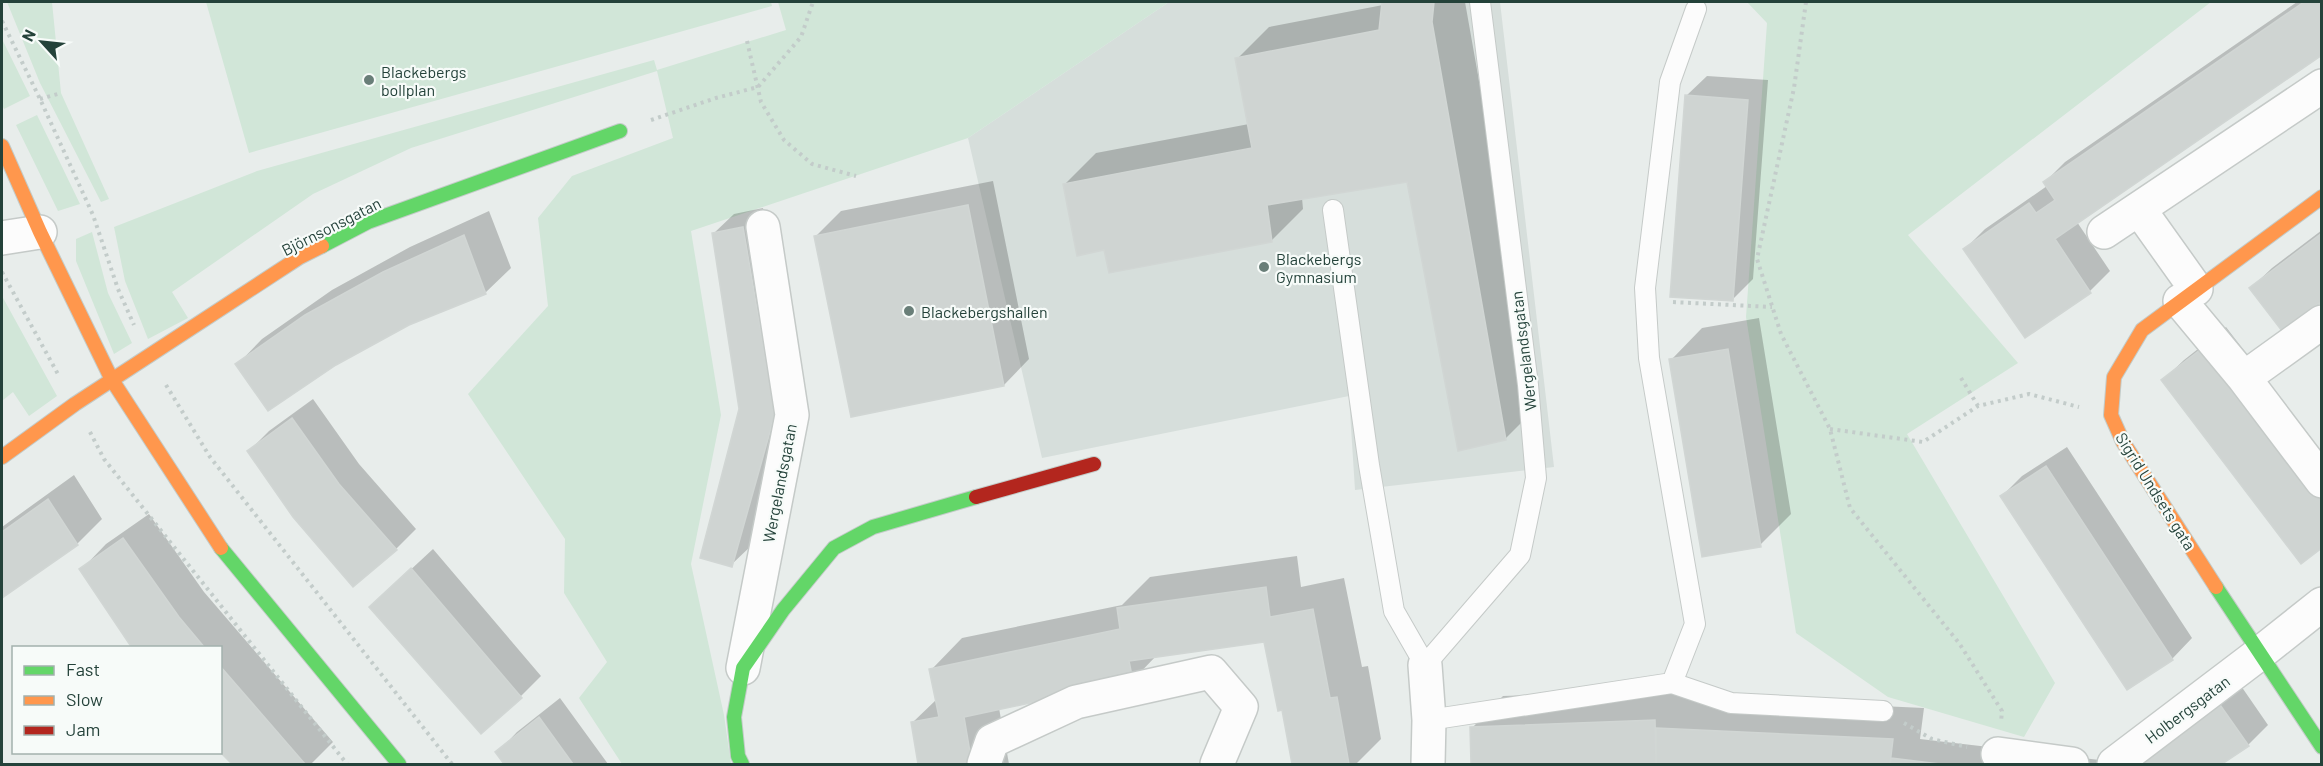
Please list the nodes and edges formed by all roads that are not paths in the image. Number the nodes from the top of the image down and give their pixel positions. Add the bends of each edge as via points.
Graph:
1 (1480, 2) edge
2 (1696, 9) dead end
3 (2322, 86) edge
4 (620, 131) road end
5 (2, 146) edge
6 (2322, 197) edge
7 (2139, 209) junction
8 (1334, 210) dead end
9 (763, 227) dead end
10 (40, 232) junction
11 (2104, 232) dead end
12 (2, 238) edge
13 (2188, 295) junction
14 (2322, 322) edge
15 (2244, 378) junction
16 (112, 380) junction
17 (2, 457) edge
18 (1094, 464) dead end
19 (2322, 481) edge
20 (2322, 604) edge
21 (2259, 654) junction
22 (1425, 664) junction
23 (742, 668) junction
24 (1672, 683) junction
25 (1883, 711) road end
26 (1429, 720) junction
27 (2322, 747) edge
28 (1998, 754) road end
29 (399, 765) edge
30 (742, 765) edge
31 (984, 765) edge
32 (1217, 765) edge
33 (1428, 765) edge
34 (2072, 765) edge
35 (2114, 765) edge

1 - 22 lane, Wergelandsgatan via 1536,478 1520,555
2 - 24 lane via 1670,82 1645,300 1649,358 1695,624
3 - 7 street
4 - 16 street, Björnsonsgatan via 368,222 300,257
5 - 10 street
6 - 13 street, Sigrid Undsets gata
7 - 11 street
7 - 13 street
8 - 22 lane via 1369,465 1394,611
9 - 23 street, Wergelandsgatan via 792,415
10 - 12 street
10 - 16 street
13 - 15 street
13 - 21 street, Sigrid Undsets gata via 2142,330 2114,377 2111,415 2123,442
14 - 15 street
15 - 19 street
16 - 17 street, Björnsonsgatan
16 - 29 street via 214,539
18 - 23 street, Wergelandsgatan via 897,519 834,548
20 - 21 street
21 - 27 street, Sigrid Undsets gata
21 - 35 street, Holbergsgatan
22 - 26 street
23 - 30 street, Wergelandsgatan via 734,717
24 - 25 lane via 1731,703
24 - 26 lane
26 - 33 street
28 - 34 street
31 - 32 street via 992,741 1076,702 1211,672 1241,707

